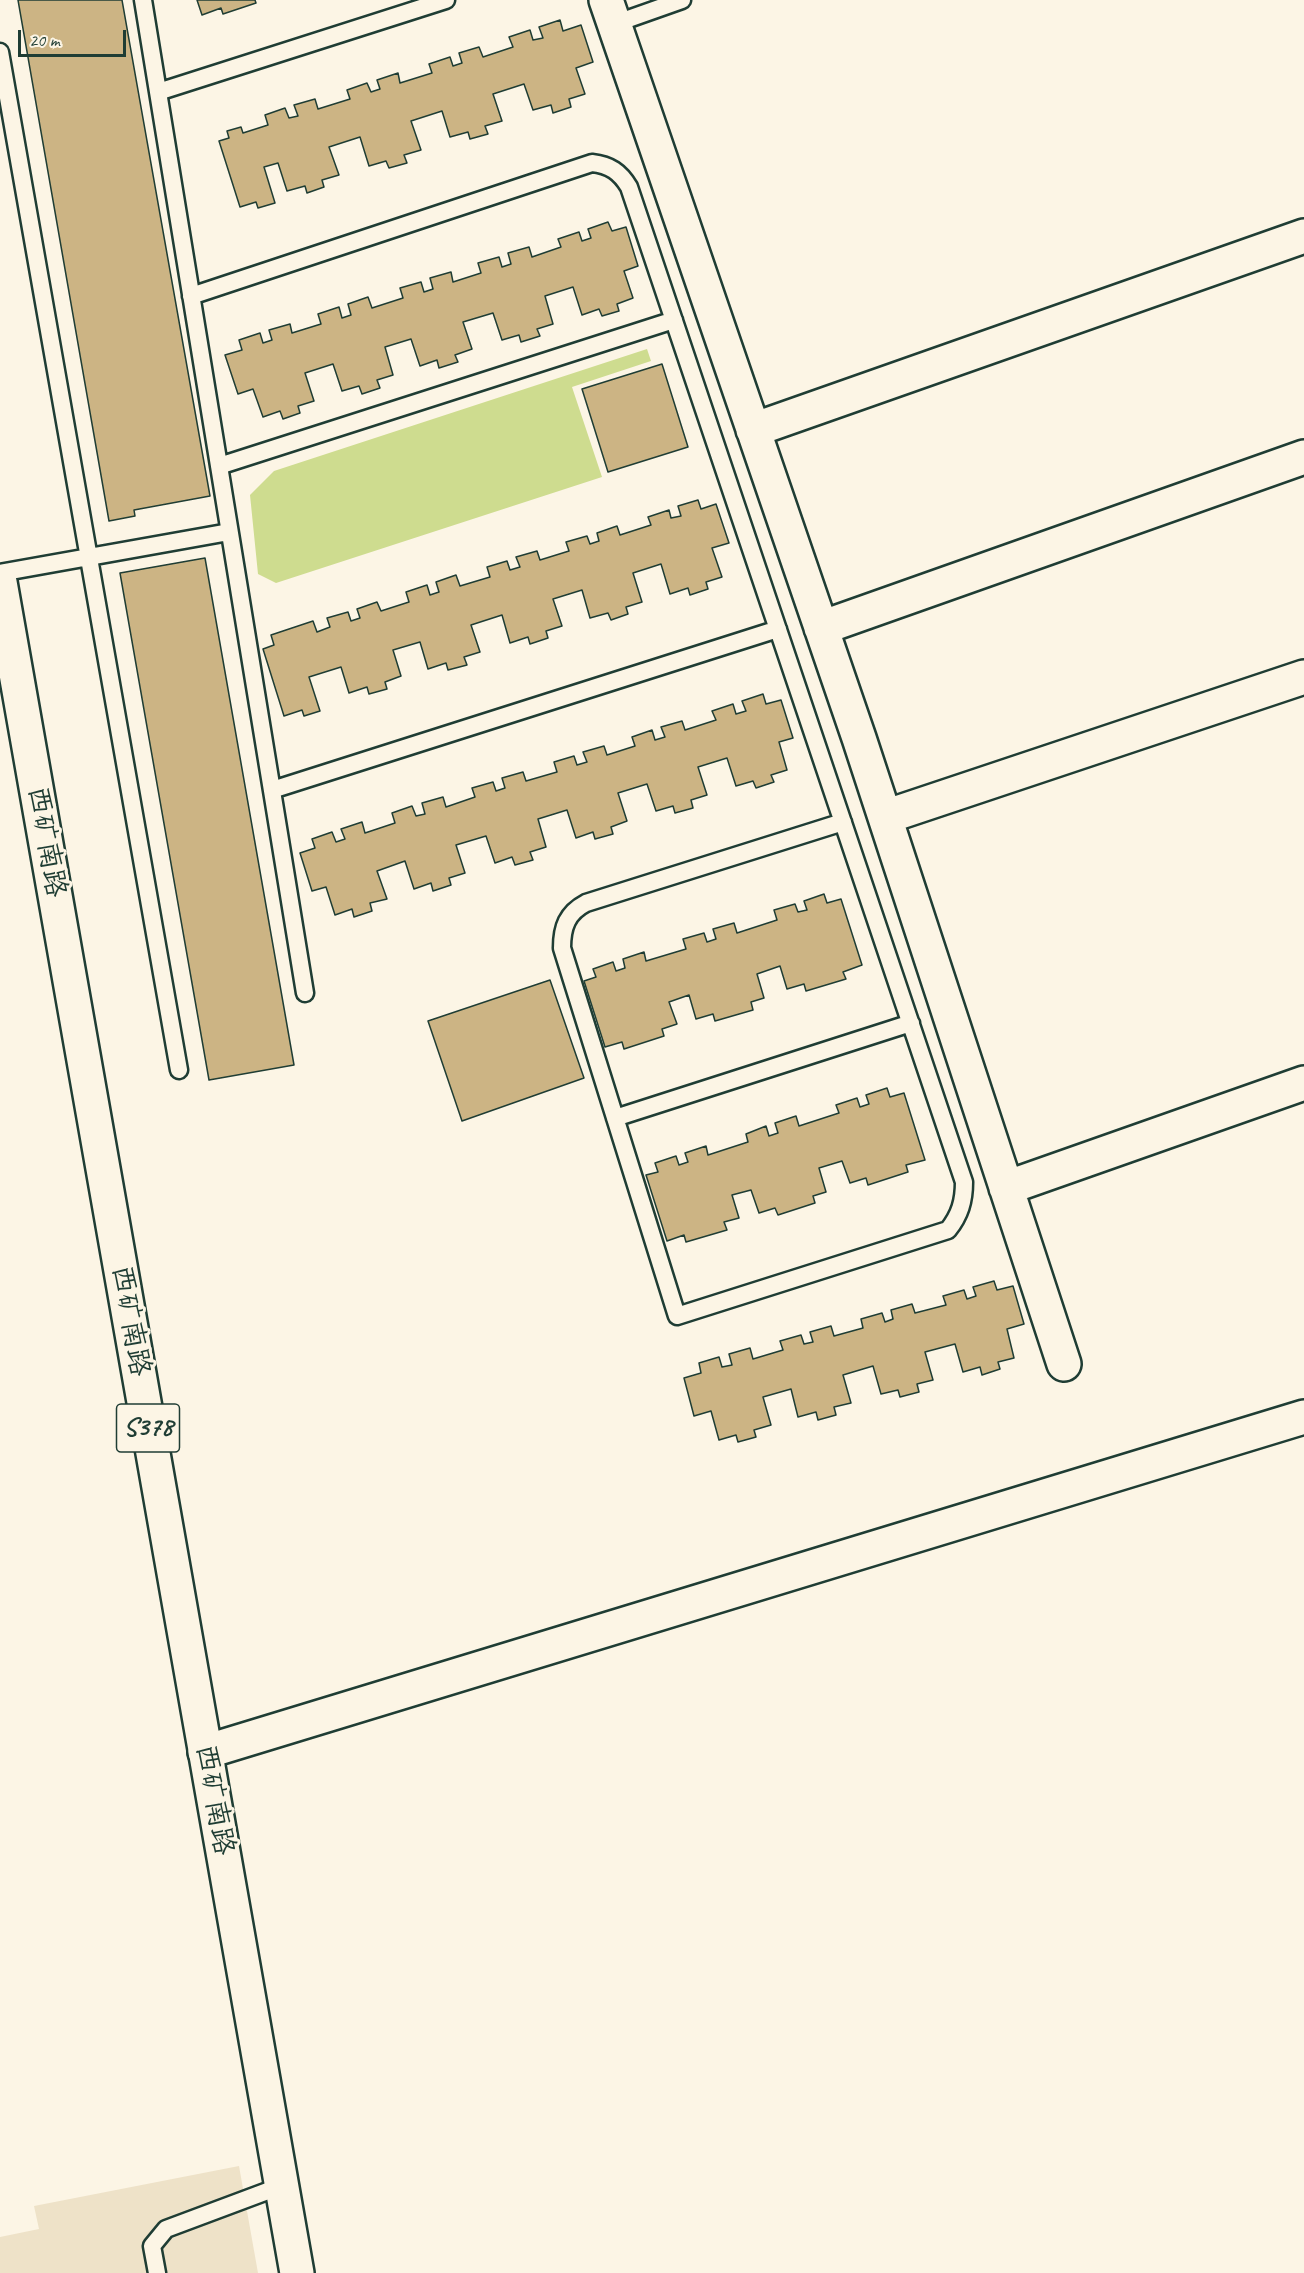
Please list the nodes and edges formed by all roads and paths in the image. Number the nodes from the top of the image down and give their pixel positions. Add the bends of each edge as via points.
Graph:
1 (142, 0) edge
2 (446, 0) edge
3 (682, 0) edge
4 (610, 12) edge
5 (0, 52) edge
6 (158, 92) junction
7 (1304, 236) edge
8 (191, 296) junction
9 (674, 320) junction
10 (753, 430) junction
11 (1304, 458) edge
12 (219, 466) junction
13 (229, 532) junction
14 (89, 557) junction
15 (0, 573) edge
16 (0, 582) edge
17 (778, 628) junction
18 (821, 628) junction
19 (1304, 677) edge
20 (272, 790) junction
21 (885, 817) junction
22 (843, 822) junction
23 (305, 993) dead end
24 (911, 1023) junction
25 (179, 1070) dead end
26 (1304, 1083) edge
27 (615, 1118) junction
28 (1006, 1188) junction
29 (1064, 1364) dead end
30 (1304, 1417) edge
31 (205, 1752) junction
32 (282, 2186) junction
33 (157, 2273) edge
34 (297, 2273) edge

1 - 6 lane
2 - 6 lane
3 - 4 lane
4 - 10 street
5 - 14 lane
6 - 8 lane
7 - 10 street
8 - 9 lane via 592,163 618,172 629,187
8 - 12 lane
9 - 12 lane
9 - 17 lane
10 - 18 street
11 - 18 street
12 - 13 lane
13 - 14 lane
13 - 20 lane
14 - 15 lane
14 - 25 lane
16 - 31 street, 西矿南路 / S378
17 - 20 lane
17 - 22 lane
18 - 21 street
19 - 21 street
20 - 23 lane
21 - 28 street
22 - 24 lane
22 - 27 lane via 586,903 570,914 562,948
24 - 27 lane
24 - 27 lane via 964,1182 962,1206 948,1230 677,1316
26 - 28 street
28 - 29 street
30 - 31 street
31 - 32 street, 西矿南路 / S378
32 - 33 lane via 166,2229 152,2246
32 - 34 street, 西矿南路 / S378

